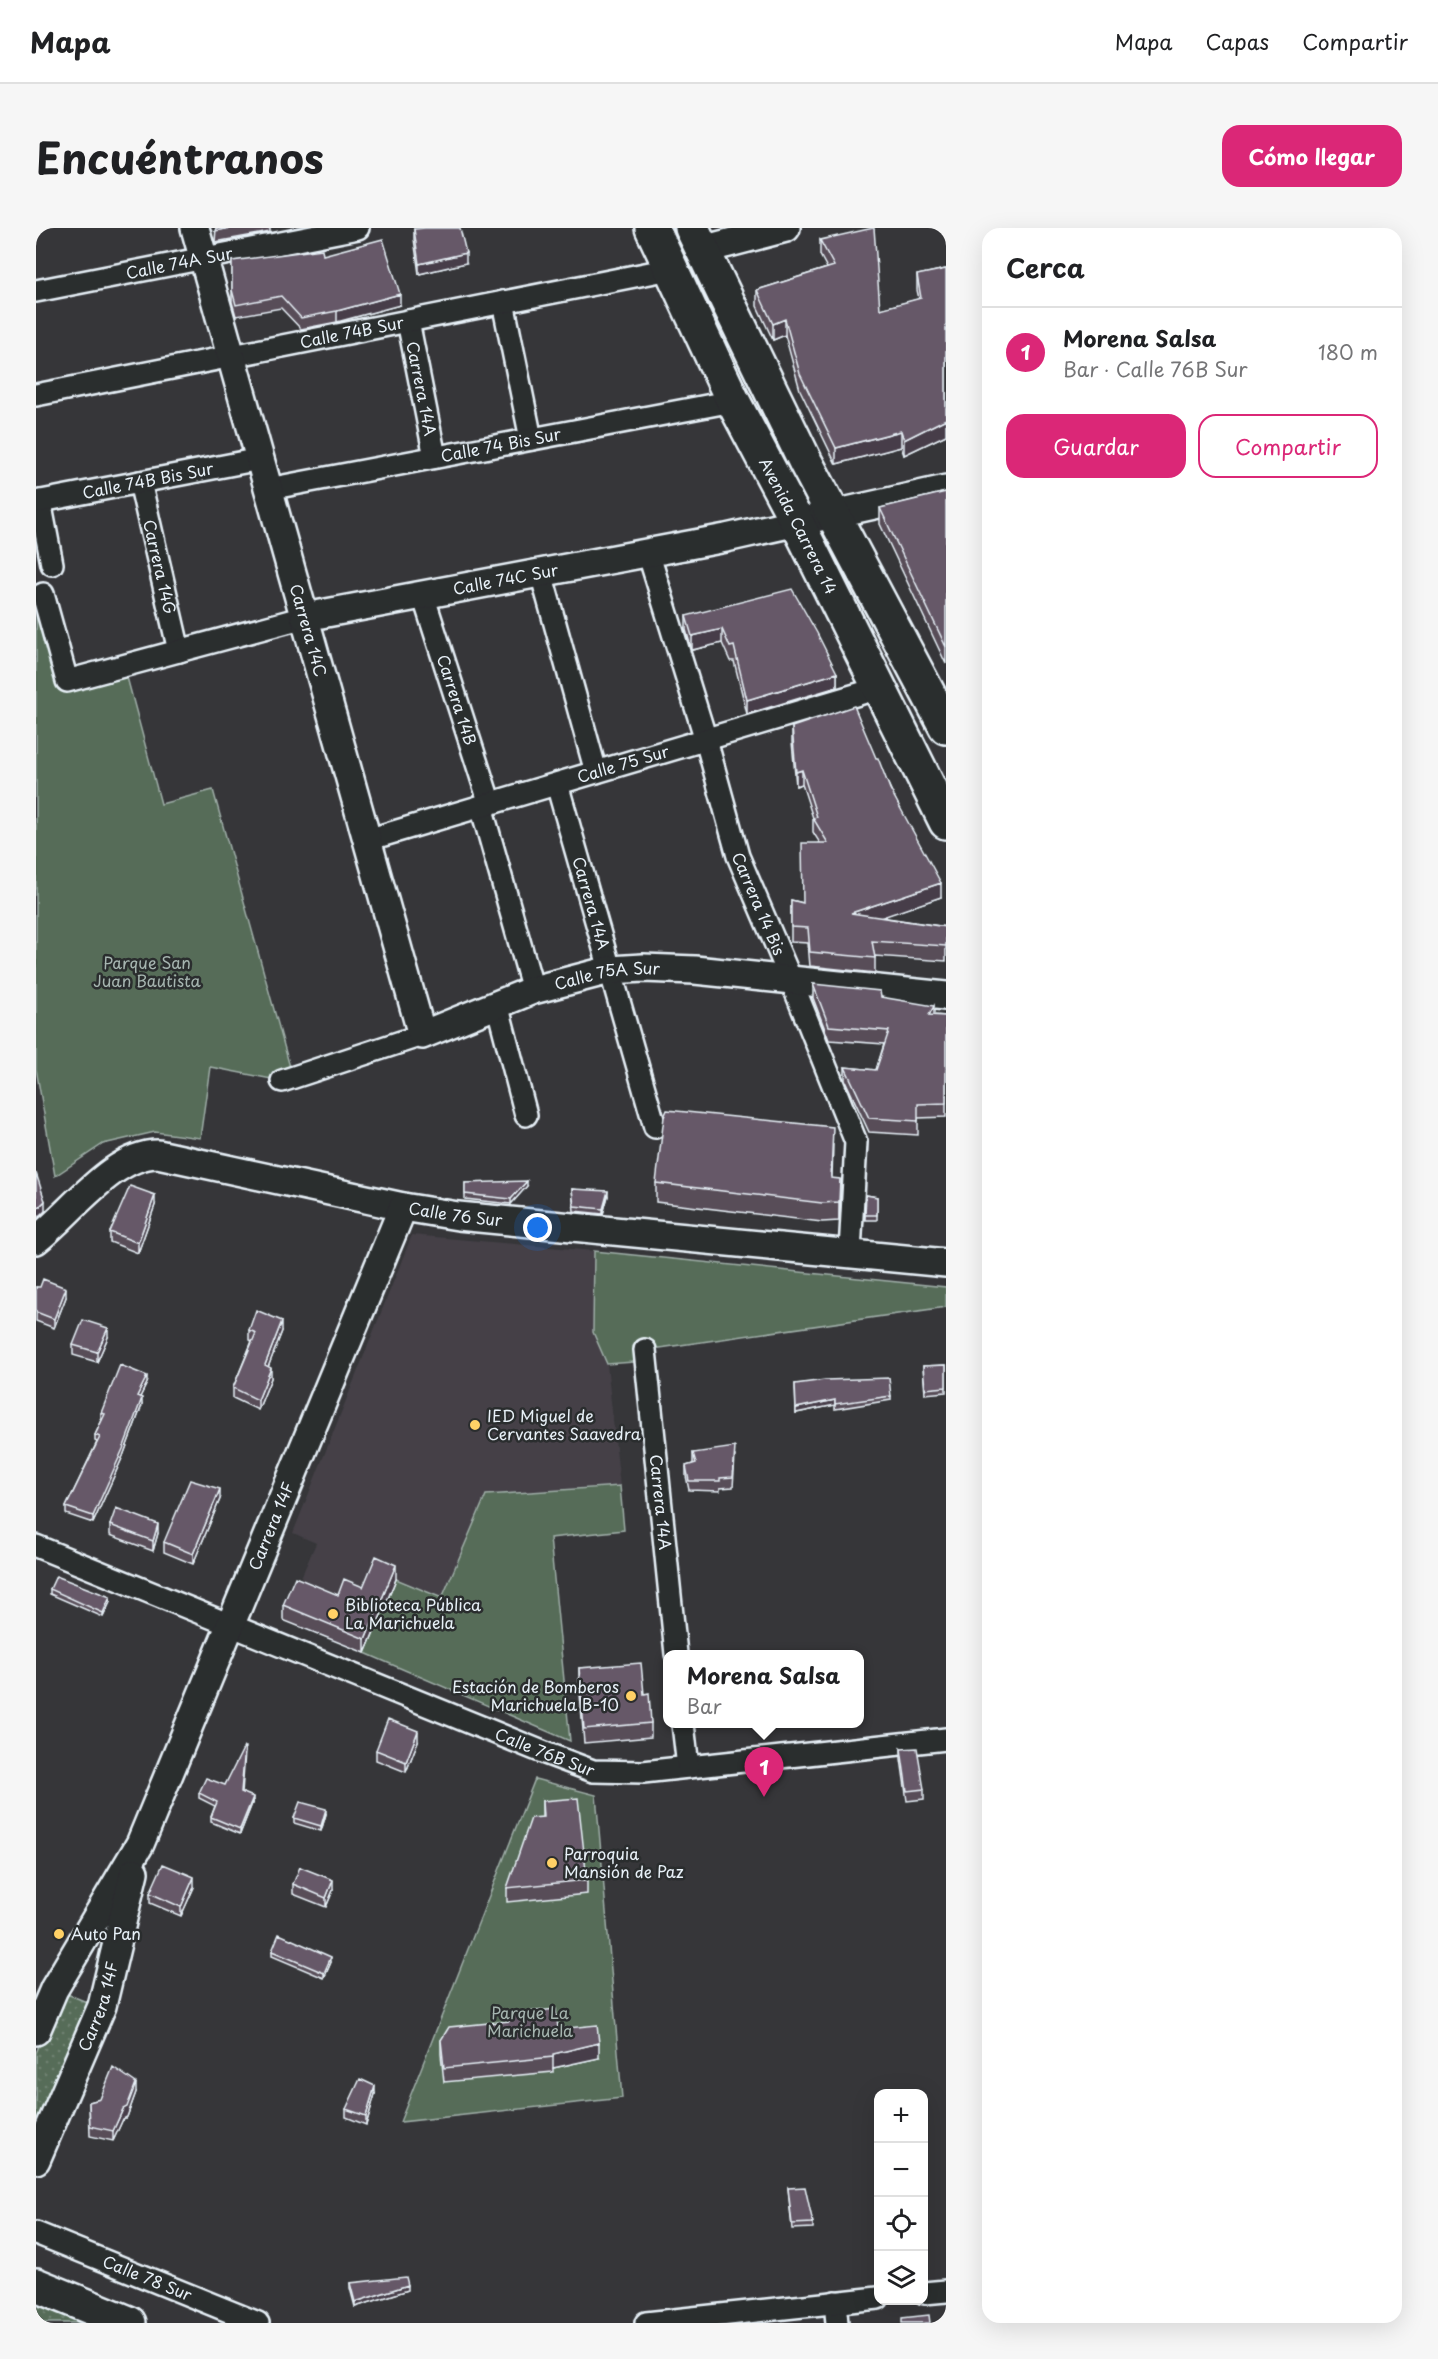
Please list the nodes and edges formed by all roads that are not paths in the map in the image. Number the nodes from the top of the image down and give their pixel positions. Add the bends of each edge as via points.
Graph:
1 (195, 228) edge
2 (358, 228) edge
3 (652, 228) edge
4 (786, 228) edge
5 (292, 234) edge
6 (697, 239) edge
7 (203, 258) junction
8 (670, 269) junction
9 (36, 291) edge
10 (503, 302) junction
11 (408, 321) junction
12 (231, 357) junction
13 (37, 392) edge
14 (734, 400) junction
15 (531, 439) junction
16 (435, 457) junction
17 (260, 459) junction
18 (140, 482) junction
19 (268, 489) junction
20 (946, 489) edge
21 (38, 501) edge
22 (834, 514) junction
23 (797, 522) junction
24 (648, 552) junction
25 (52, 564) dead end
26 (541, 573) junction
27 (44, 594) dead end
28 (423, 595) junction
29 (304, 617) junction
30 (179, 651) junction
31 (879, 688) junction
32 (946, 727) edge
33 (706, 740) junction
34 (596, 772) junction
35 (557, 784) junction
36 (485, 805) junction
37 (946, 822) edge
38 (367, 840) junction
39 (610, 970) junction
40 (791, 980) junction
41 (533, 990) junction
42 (946, 996) edge
43 (497, 1004) junction
44 (422, 1035) junction
45 (282, 1081) dead end
46 (526, 1115) dead end
47 (656, 1127) dead end
48 (403, 1207) junction
49 (36, 1240) edge
50 (850, 1252) junction
51 (946, 1263) edge
52 (645, 1350) dead end
53 (36, 1546) edge
54 (231, 1624) junction
55 (676, 1650) edge
56 (683, 1728) edge
57 (946, 1739) edge
58 (688, 1767) junction
59 (140, 1844) junction
60 (36, 2031) edge
61 (36, 2160) edge
62 (36, 2233) edge
63 (36, 2285) edge
64 (946, 2290) edge
65 (928, 2292) edge
66 (874, 2300) edge
67 (836, 2313) edge
68 (731, 2318) edge
69 (129, 2323) edge
70 (258, 2323) edge
71 (646, 2323) edge

1 - 7 street, Carrera 14C
2 - 5 street, Calle 74A Sur
3 - 8 main road, Avenida Carrera 14
4 - 6 street
5 - 7 street, Calle 74A Sur
6 - 22 main road
7 - 9 street, Calle 74A Sur
7 - 12 street, Carrera 14C
8 - 10 street, Calle 74B Sur
8 - 14 main road, Avenida Carrera 14
10 - 11 street, Calle 74B Sur
10 - 15 street
11 - 12 street, Calle 74B Sur
11 - 16 street, Carrera 14A
12 - 13 street, Calle 74B Sur
12 - 17 street, Carrera 14C
14 - 15 street, Calle 74 Bis Sur
14 - 23 main road, Avenida Carrera 14
15 - 16 street, Calle 74 Bis Sur
16 - 19 street, Calle 74 Bis Sur
17 - 18 street, Calle 74B Bis Sur
17 - 19 street, Carrera 14C
18 - 21 street, Calle 74B Bis Sur
18 - 30 street, Carrera 14G
19 - 29 street, Carrera 14C
20 - 22 street, Calle 74C Sur
21 - 25 street
22 - 23 street, Calle 74C Sur
22 - 32 main road
23 - 24 street, Calle 74C Sur
23 - 31 main road, Avenida Carrera 14
24 - 26 street, Calle 74C Sur
24 - 33 street, Carrera 14 Bis
26 - 28 street, Calle 74C Sur
26 - 34 street
27 - 30 street, Calle 74C Sur via 67,681
28 - 29 street, Calle 74C Sur
28 - 36 street, Carrera 14B
29 - 30 street, Calle 74C Sur
29 - 38 street, Carrera 14C
31 - 33 street, Calle 75 Sur
31 - 37 main road, Avenida Carrera 14
33 - 34 street, Calle 75 Sur
33 - 40 street, Carrera 14 Bis via 738,856
34 - 35 street, Calle 75 Sur
35 - 36 street, Calle 75 Sur
35 - 39 street, Carrera 14A
36 - 38 street, Calle 75 Sur
36 - 41 street, Carrera 14B
38 - 44 street, Carrera 14C
39 - 40 street, Calle 75A Sur via 695,970
39 - 41 street, Calle 75A Sur
39 - 47 street, Carrera 14A
40 - 42 street, Calle 75A Sur
40 - 50 street, Carrera 14 Bis via 856,1142
41 - 43 street, Calle 75A Sur
43 - 44 street, Calle 75A Sur
43 - 46 street
44 - 45 street, Calle 75A Sur
48 - 49 street, Calle 76 Sur via 166,1154 148,1154 112,1171
48 - 50 street, Calle 76 Sur via 458,1216
48 - 54 street, Carrera 14F
50 - 51 street, Calle 76 Sur
52 - 55 street, Carrera 14A
53 - 54 street, Calle 76B Sur
54 - 58 street, Calle 76B Sur via 585,1768 610,1773
54 - 59 street, Carrera 14F
56 - 58 street
57 - 58 street, Calle 76B Sur
59 - 60 street, Carrera 14F via 54,1989
59 - 61 street, Carrera 14F via 102,2006
62 - 70 street, Calle 78 Sur
63 - 69 main road
64 - 65 street
66 - 67 street
67 - 68 street
68 - 71 street

